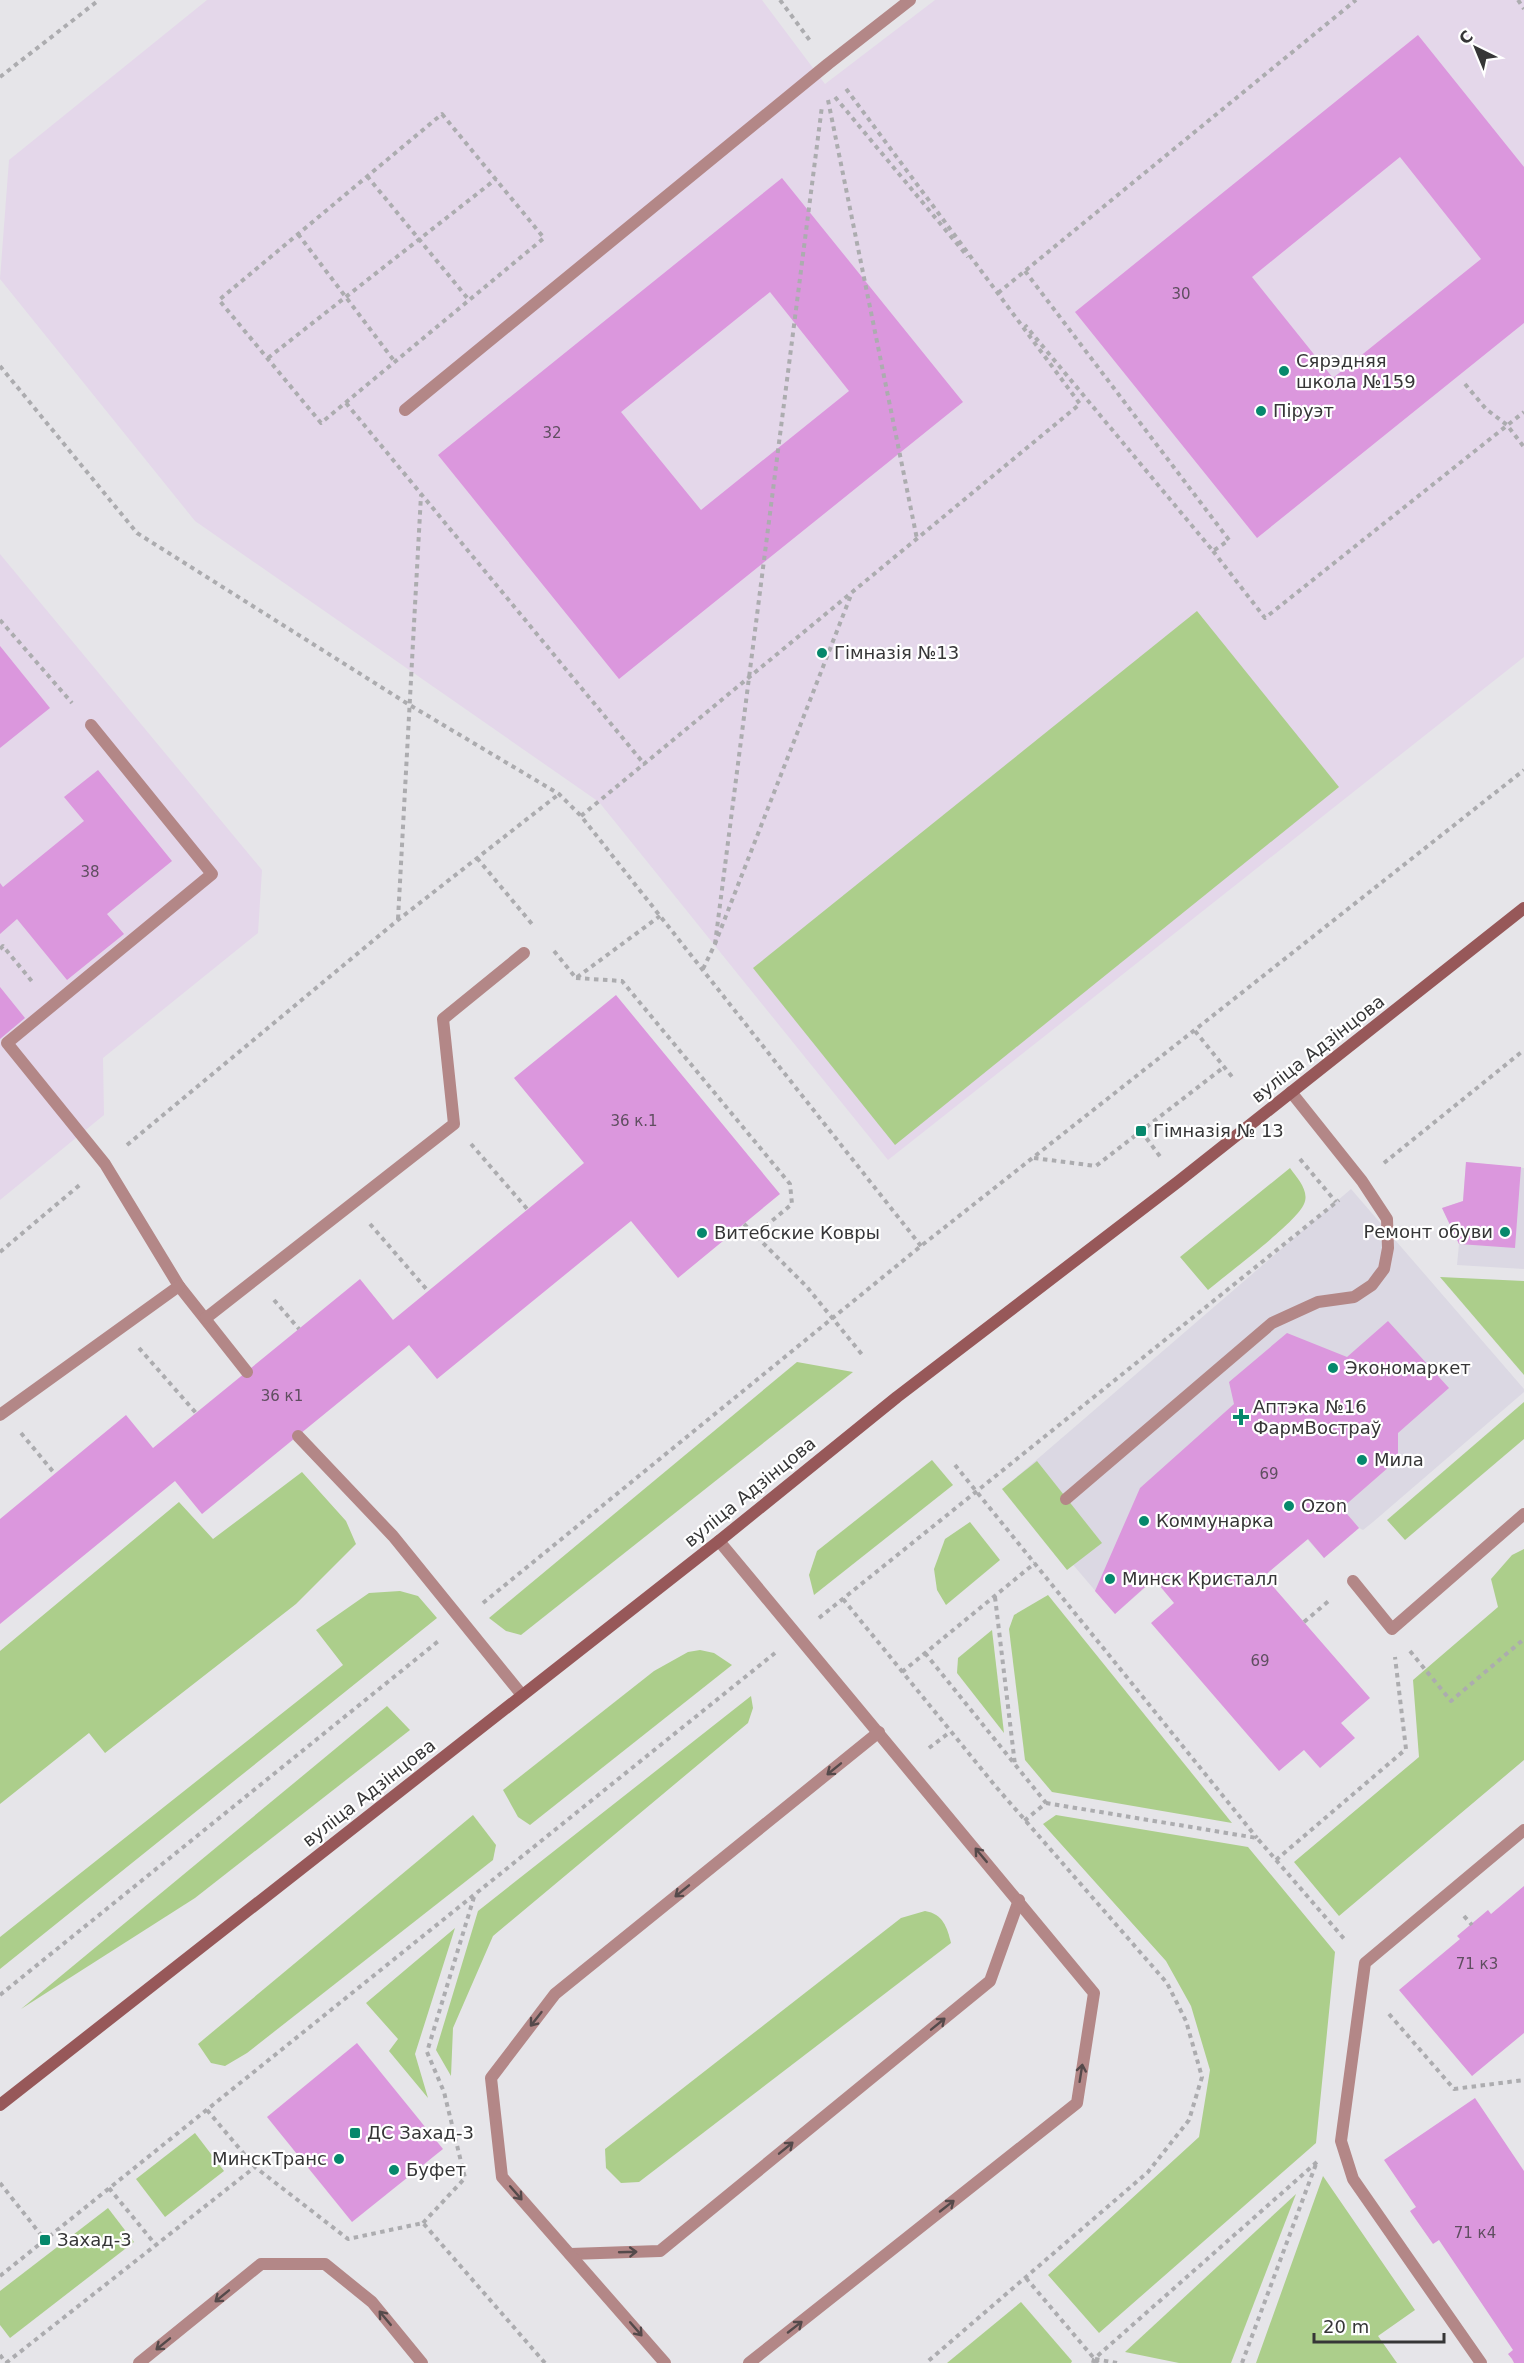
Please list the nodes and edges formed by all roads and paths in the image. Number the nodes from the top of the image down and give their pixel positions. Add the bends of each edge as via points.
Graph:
1 (99, 0) edge
2 (780, 0) edge
3 (910, 0) edge
4 (1356, 0) edge
5 (1518, 0) edge
6 (1524, 9) edge
7 (828, 64) junction
8 (0, 77) edge
9 (832, 94) dead end
10 (367, 176) junction
11 (496, 179) junction
12 (298, 234) junction
13 (420, 239) junction
14 (1024, 271) junction
15 (998, 293) junction
16 (346, 297) junction
17 (470, 300) junction
18 (268, 358) junction
19 (395, 362) junction
20 (0, 366) edge
21 (1465, 384) dead end
22 (346, 403) junction
23 (405, 410) dead end
24 (1524, 412) edge
25 (1507, 426) junction
26 (1524, 447) edge
27 (421, 494) junction
28 (917, 540) junction
29 (1213, 551) junction
30 (851, 594) junction
31 (0, 620) edge
32 (408, 704) junction
33 (91, 725) joint
34 (645, 765) junction
35 (1524, 770) edge
36 (559, 794) junction
37 (581, 816) junction
38 (477, 858) junction
39 (1524, 908) edge
40 (660, 916) junction
41 (398, 920) junction
42 (533, 927) dead end
43 (548, 944) dead end
44 (715, 944) junction
45 (0, 949) edge
46 (524, 953) dead end
47 (703, 969) junction
48 (576, 978) junction
49 (51, 1006) junction
50 (1195, 1030) junction
51 (1524, 1050) edge
52 (1224, 1067) junction
53 (1234, 1079) dead end
54 (1291, 1092) junction
55 (454, 1124) junction
56 (1033, 1158) junction
57 (1300, 1159) dead end
58 (105, 1164) junction
59 (1362, 1181) junction
60 (1336, 1202) junction
61 (352, 1204) junction
62 (528, 1210) dead end
63 (744, 1224) dead end
64 (755, 1235) junction
65 (921, 1245) junction
66 (0, 1252) edge
67 (257, 1279) junction
68 (179, 1286) junction
69 (428, 1291) dead end
70 (206, 1318) junction
71 (830, 1318) junction
72 (121, 1328) junction
73 (299, 1329) dead end
74 (864, 1357) dead end
75 (247, 1372) dead end
76 (196, 1413) dead end
77 (2, 1414) edge
78 (298, 1436) dead end
79 (956, 1465) dead end
80 (55, 1474) dead end
81 (977, 1490) junction
82 (1066, 1498) dead end
83 (1524, 1514) edge
84 (719, 1541) junction
85 (1035, 1563) junction
86 (1353, 1581) dead end
87 (994, 1596) junction
88 (843, 1599) junction
89 (462, 1620) junction
90 (1392, 1629) junction
91 (797, 1635) junction
92 (1524, 1639) edge
93 (924, 1653) junction
94 (902, 1672) junction
95 (522, 1695) junction
96 (879, 1732) junction
97 (1015, 1765) junction
98 (1046, 1803) junction
99 (1024, 1821) junction
100 (1524, 1830) edge
101 (1257, 1838) junction
102 (1276, 1860) junction
103 (474, 1895) junction
104 (1019, 1900) junction
105 (1341, 1936) dead end
106 (0, 1995) edge
107 (1387, 2013) dead end
108 (1524, 2080) edge
109 (0, 2105) edge
110 (207, 2110) junction
111 (1341, 2141) junction
112 (1317, 2162) junction
113 (255, 2167) junction
114 (0, 2183) edge
115 (109, 2188) junction
116 (423, 2223) junction
117 (45, 2240) junction
118 (155, 2244) junction
119 (570, 2254) junction
120 (0, 2276) edge
121 (1026, 2278) junction
122 (0, 2355) edge
123 (1094, 2361) edge
124 (6, 2363) edge
125 (139, 2363) edge
126 (422, 2363) edge
127 (545, 2363) edge
128 (665, 2363) edge
129 (749, 2363) edge
130 (926, 2363) edge
131 (1098, 2363) edge
132 (1117, 2363) edge
133 (1242, 2363) edge
134 (1481, 2363) edge

1 - 8 path
2 - 7 path
3 - 7 lane
4 - 14 path
5 - 6 path
7 - 15 path
7 - 23 lane
9 - 29 path
10 - 11 path via 442,114
10 - 12 path
10 - 13 path
11 - 13 path
11 - 17 path via 544,238
12 - 16 path
12 - 18 path via 219,300
13 - 16 path
13 - 17 path
14 - 15 path
14 - 29 path via 1228,540
15 - 28 path via 1080,404
16 - 18 path
16 - 19 path
17 - 19 path
18 - 22 path via 321,423
19 - 22 path
20 - 32 path via 137,533
21 - 25 path
22 - 27 path
24 - 25 path
25 - 26 path
25 - 29 path via 1265,618
27 - 32 path
27 - 34 path
28 - 30 path
28 - 44 path via 825,96
30 - 34 path
30 - 44 path
31 - 33 path
32 - 36 path
32 - 41 path
33 - 49 lane via 212,874
34 - 37 path
35 - 50 path
36 - 37 path
36 - 38 path
37 - 40 path
38 - 41 path
38 - 42 path
39 - 54 main road, вуліца Адзінцова
40 - 47 path
40 - 48 path
41 - 58 path
43 - 48 path
44 - 47 path
45 - 49 path via 3,946
46 - 55 lane via 443,1019
47 - 65 path
48 - 64 path via 622,981 790,1184 792,1204
49 - 58 lane via 7,1043
50 - 52 path
50 - 56 path
51 - 59 path
52 - 53 path
52 - 56 path via 1096,1166
54 - 59 lane
54 - 84 main road, вуліца Адзінцова via 897,1397
55 - 61 lane
55 - 62 path
56 - 65 path
57 - 60 path
58 - 66 path
58 - 68 lane
59 - 60 path
59 - 82 lane via 1387,1219 1389,1248 1384,1269 1372,1285 1354,1297 1318,1302 1272,1323
60 - 81 path
61 - 67 lane
61 - 69 path
63 - 64 path
64 - 71 path via 807,1287
65 - 71 path
67 - 70 lane
67 - 73 path
68 - 70 lane
68 - 72 lane
70 - 75 lane
71 - 74 path
71 - 89 path
72 - 76 path
72 - 77 lane
77 - 80 path
78 - 89 lane via 393,1536
79 - 81 path
81 - 85 path
81 - 88 path
83 - 90 lane
84 - 91 lane
84 - 95 main road, вуліца Адзінцова
85 - 87 path
85 - 101 path
86 - 90 lane
87 - 93 path
87 - 97 path
88 - 91 path
88 - 94 path
89 - 95 lane
89 - 106 path
90 - 92 path via 1451,1701
90 - 102 path via 1406,1749
91 - 96 lane
91 - 103 path
93 - 94 path
93 - 97 path
94 - 99 path
95 - 109 main road, вуліца Адзінцова
104 -> 96 lane
96 -> 119 lane via 555,1994 490,2078 502,2177
97 - 98 path
98 - 99 path
98 - 101 path
99 - 121 path via 1167,1983 1186,2021 1202,2077 1189,2120 1148,2172
100 - 111 lane via 1365,1963
101 - 102 path
102 - 105 path
103 - 110 path
103 - 116 path via 427,2052 444,2092 465,2178
119 -> 104 lane via 660,2251 990,1981
129 -> 104 lane via 1077,2103 1094,1993
107 - 108 path via 1454,2089
110 - 113 path
110 - 115 path
111 - 112 path
111 - 134 lane via 1353,2180
112 - 123 path
112 - 133 path
113 - 116 path via 348,2239
113 - 118 path
114 - 117 path
115 - 117 path
115 - 118 path
116 - 127 path
117 - 120 path
118 - 124 path
119 -> 128 lane
121 - 123 path
121 - 130 path
122 - 124 path
123 - 131 path
123 - 132 path
126 -> 125 lane via 372,2302 325,2264 261,2265

